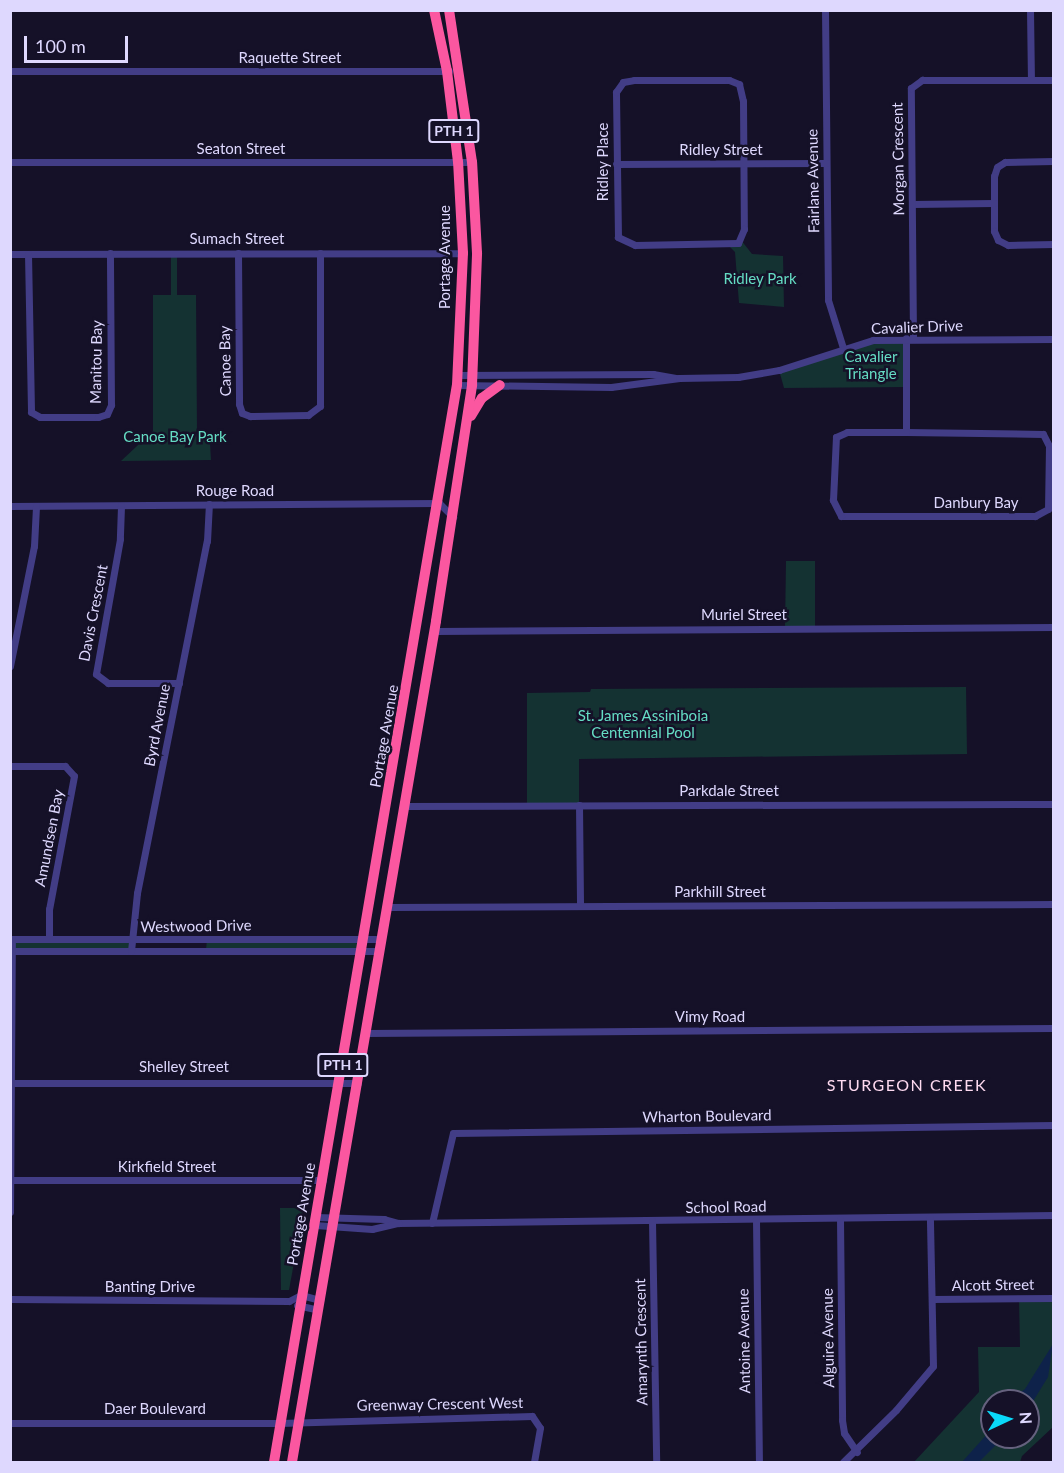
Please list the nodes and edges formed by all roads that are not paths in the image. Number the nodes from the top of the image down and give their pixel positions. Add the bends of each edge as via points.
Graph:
1 (434, 10) edge
2 (449, 10) edge
3 (825, 10) edge
4 (1030, 10) edge
5 (10, 71) edge
6 (461, 71) junction
7 (447, 72) junction
8 (1031, 79) junction
9 (1053, 80) edge
10 (1053, 161) edge
11 (10, 162) edge
12 (458, 162) junction
13 (472, 162) junction
14 (744, 163) junction
15 (826, 163) junction
16 (616, 164) junction
17 (994, 203) junction
18 (912, 204) junction
19 (1053, 244) edge
20 (110, 253) junction
21 (237, 253) junction
22 (320, 253) junction
23 (463, 253) junction
24 (10, 254) edge
25 (28, 254) junction
26 (909, 338) junction
27 (1053, 339) edge
28 (843, 348) junction
29 (679, 378) junction
30 (458, 380) junction
31 (472, 380) junction
32 (500, 386) junction
33 (466, 427) junction
34 (906, 432) junction
35 (442, 484) junction
36 (440, 503) junction
37 (209, 504) junction
38 (10, 506) edge
39 (36, 506) junction
40 (121, 506) junction
41 (455, 506) junction
42 (453, 517) junction
43 (1053, 627) edge
44 (435, 631) junction
45 (10, 666) edge
46 (179, 683) junction
47 (10, 766) edge
48 (1053, 804) edge
49 (579, 805) junction
50 (405, 806) junction
51 (1053, 904) edge
52 (580, 906) junction
53 (387, 907) junction
54 (365, 938) junction
55 (11, 939) edge
56 (49, 939) junction
57 (382, 939) junction
58 (133, 940) junction
59 (363, 950) junction
60 (11, 951) edge
61 (131, 951) junction
62 (380, 951) junction
63 (1053, 1028) edge
64 (366, 1033) junction
65 (11, 1083) edge
66 (358, 1083) junction
67 (340, 1084) junction
68 (1053, 1125) edge
69 (11, 1180) edge
70 (323, 1180) junction
71 (10, 1212) edge
72 (1053, 1215) edge
73 (930, 1217) junction
74 (840, 1219) junction
75 (756, 1220) junction
76 (652, 1221) junction
77 (316, 1222) junction
78 (432, 1223) junction
79 (334, 1225) junction
80 (1053, 1298) edge
81 (10, 1299) edge
82 (932, 1299) junction
83 (301, 1301) junction
84 (319, 1305) junction
85 (299, 1421) junction
86 (10, 1423) edge
87 (280, 1423) junction
88 (857, 1452) junction
89 (274, 1462) edge
90 (292, 1462) edge
91 (534, 1462) edge
92 (656, 1462) edge
93 (759, 1462) edge
94 (843, 1462) edge

1 - 7 highway, Portage Avenue / PTH 1
2 - 6 highway, Portage Avenue / PTH 1
3 - 15 street, Fairlane Avenue
4 - 8 street
5 - 7 street, Raquette Street
6 - 7 street, Raquette Street
6 - 13 highway, Portage Avenue / PTH 1
7 - 12 highway, Portage Avenue / PTH 1
8 - 9 street, Morgan Crescent
8 - 18 street, Morgan Crescent via 915,83 910,92
10 - 17 street via 1000,164 994,171
11 - 12 street, Seaton Street
12 - 13 street, Seaton Street
12 - 23 highway, Portage Avenue / PTH 1
13 - 31 highway, Portage Avenue / PTH 1 via 477,253
14 - 15 street, Ridley Street
14 - 16 street, Ridley Street
14 - 16 street, Ridley Place via 744,234 738,243 728,245 635,245 621,241 617,232
14 - 16 street, Ridley Place via 739,84 729,80 634,80 623,82 616,92
15 - 28 street, Fairlane Avenue via 828,300
17 - 18 street
17 - 19 street via 995,234 1001,242
18 - 26 street, Morgan Crescent
20 - 21 street, Sumach Street
20 - 25 street, Sumach Street
20 - 25 street, Manitou Bay via 111,405 107,414 98,417 37,416 30,410
21 - 22 street, Sumach Street
21 - 22 street, Canoe Bay via 239,400 241,411 250,416 308,415 320,406
22 - 23 street, Sumach Street
23 - 30 highway, Portage Avenue / PTH 1
24 - 25 street, Sumach Street
26 - 27 street, Cavalier Drive
26 - 28 street, Cavalier Drive
26 - 34 street
28 - 29 street, Cavalier Drive via 748,376
29 - 31 street, Cavalier Drive via 653,374
29 - 32 street, Cavalier Drive via 611,387
30 - 31 street, Cavalier Drive
30 - 35 highway, Portage Avenue / PTH 1
31 - 32 street, Cavalier Drive
31 - 33 highway, Portage Avenue / PTH 1
32 - 33 highway via 483,398
33 - 41 highway, Portage Avenue / PTH 1
34 - 34 street, Danbury Bay via 1043,434 1049,446 1048,509 1035,516 838,514 833,500 836,437 847,432
35 - 36 highway, Portage Avenue / PTH 1
35 - 41 highway
36 - 37 street, Rouge Road
36 - 42 street
36 - 54 highway, Portage Avenue / PTH 1
37 - 40 street, Rouge Road
37 - 46 street, Byrd Avenue via 207,541
38 - 39 street, Rouge Road
39 - 40 street, Rouge Road
39 - 45 street via 34,546
40 - 46 street, Davis Crescent via 120,539 96,674 108,683
41 - 42 highway, Portage Avenue / PTH 1
42 - 44 highway, Portage Avenue / PTH 1
43 - 44 street, Muriel Street
44 - 50 highway, Portage Avenue / PTH 1
46 - 58 street, Byrd Avenue via 137,893
47 - 56 street, Amundsen Bay via 65,766 74,776 49,909
48 - 49 street, Parkdale Street
49 - 50 street, Parkdale Street
49 - 52 street
50 - 53 highway, Portage Avenue / PTH 1
51 - 52 street, Parkhill Street
52 - 53 street, Parkhill Street
53 - 57 highway, Portage Avenue / PTH 1
54 - 57 street, Westwood Drive
54 - 58 street, Westwood Drive
54 - 59 highway, Portage Avenue / PTH 1
55 - 56 street, Westwood Drive
55 - 60 street
56 - 58 street, Westwood Drive
57 - 62 highway, Portage Avenue / PTH 1
58 - 61 street, Byrd Avenue
59 - 61 street, Westwood Drive
59 - 62 street, Westwood Drive
59 - 67 highway, Portage Avenue / PTH 1
60 - 61 street, Westwood Drive
60 - 65 street
62 - 64 highway, Portage Avenue / PTH 1
63 - 64 street, Vimy Road
64 - 66 highway, Portage Avenue / PTH 1
65 - 67 street, Shelley Street
65 - 69 street
66 - 67 street, Shelley Street
66 - 79 highway, Portage Avenue / PTH 1
67 - 70 highway, Portage Avenue / PTH 1
68 - 78 street, Wharton Boulevard via 453,1133
69 - 70 street, Kirkfield Street
69 - 71 street
70 - 77 highway, Portage Avenue / PTH 1
72 - 73 street, School Road
73 - 74 street, School Road
73 - 82 street
74 - 75 street, School Road
74 - 88 street, Alguire Avenue via 842,1420 844,1433
75 - 76 street, School Road
75 - 93 street, Antoine Avenue
76 - 78 street, School Road
76 - 92 street, Amarynth Crescent
77 - 79 street, School Road
77 - 83 highway, Portage Avenue / PTH 1
78 - 79 street, School Road via 398,1223 384,1228
79 - 84 highway, Portage Avenue / PTH 1
80 - 82 street, Alcott Street
81 - 83 street, Banting Drive
82 - 88 street via 933,1366
83 - 84 street
83 - 87 highway, Portage Avenue / PTH 1
84 - 85 highway, Portage Avenue / PTH 1
85 - 87 street, Daer Boulevard
85 - 90 highway, Portage Avenue / PTH 1
85 - 91 street, Greenway Crescent West via 532,1416 540,1428
86 - 87 street, Daer Boulevard
87 - 89 highway, Portage Avenue / PTH 1
88 - 94 street

